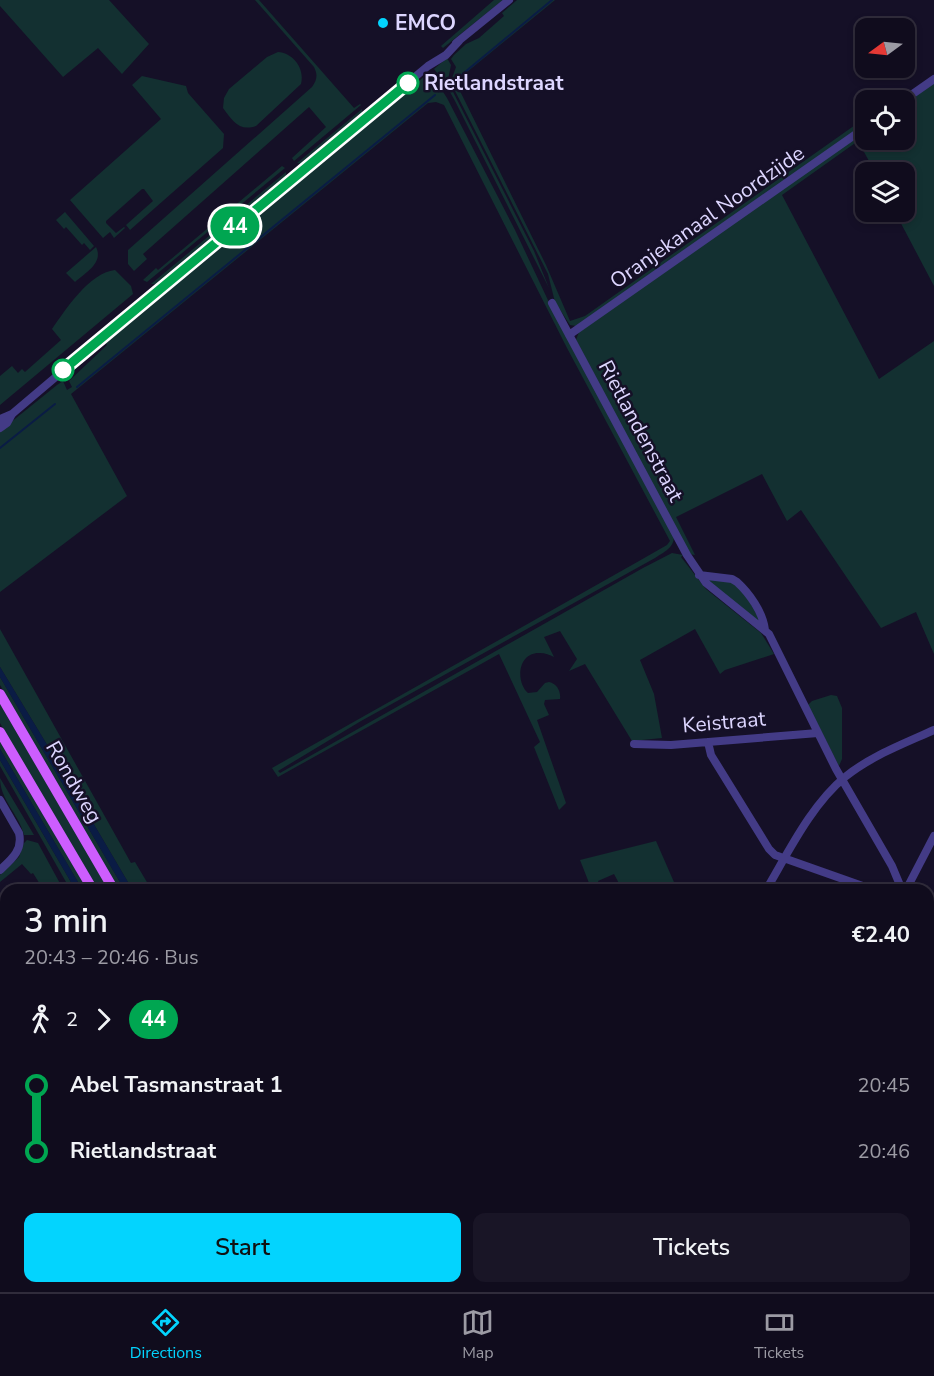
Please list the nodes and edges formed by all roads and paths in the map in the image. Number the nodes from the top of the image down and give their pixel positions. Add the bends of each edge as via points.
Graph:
1 (509, 0) edge
2 (934, 79) edge
3 (915, 92) edge
4 (855, 135) edge
5 (552, 303) dead end
6 (569, 335) junction
7 (12, 414) junction
8 (0, 419) edge
9 (0, 428) edge
10 (699, 574) junction
11 (765, 630) junction
12 (0, 694) edge
13 (934, 730) edge
14 (0, 732) edge
15 (818, 733) junction
16 (708, 742) junction
17 (634, 744) dead end
18 (843, 779) junction
19 (0, 800) edge
20 (934, 836) edge
21 (784, 859) junction
22 (0, 870) edge
23 (89, 884) edge
24 (111, 884) edge
25 (769, 884) edge
26 (857, 884) edge
27 (901, 884) edge
28 (907, 884) edge

1 - 7 street
2 - 3 street
4 - 6 street, Oranjekanaal Noordzijde
5 - 6 street, Rietlandenstraat
6 - 10 street, Rietlandenstraat
7 - 8 street
7 - 9 street
10 - 11 street, Rietlandenstraat
10 - 11 street, Rietlandenstraat via 737,582 757,608
11 - 15 street, Rietlandenstraat
12 - 24 main road, Rondweg
13 - 18 street via 878,756
14 - 23 main road, Rondweg
15 - 16 street, Keistraat
15 - 18 street, Rietlandenstraat
16 - 17 street, Keistraat
16 - 21 street via 711,755 769,849
18 - 21 street via 820,802
18 - 27 street, Rietlandenstraat
19 - 22 street via 19,833 20,846
20 - 28 street
21 - 25 street
21 - 26 street

